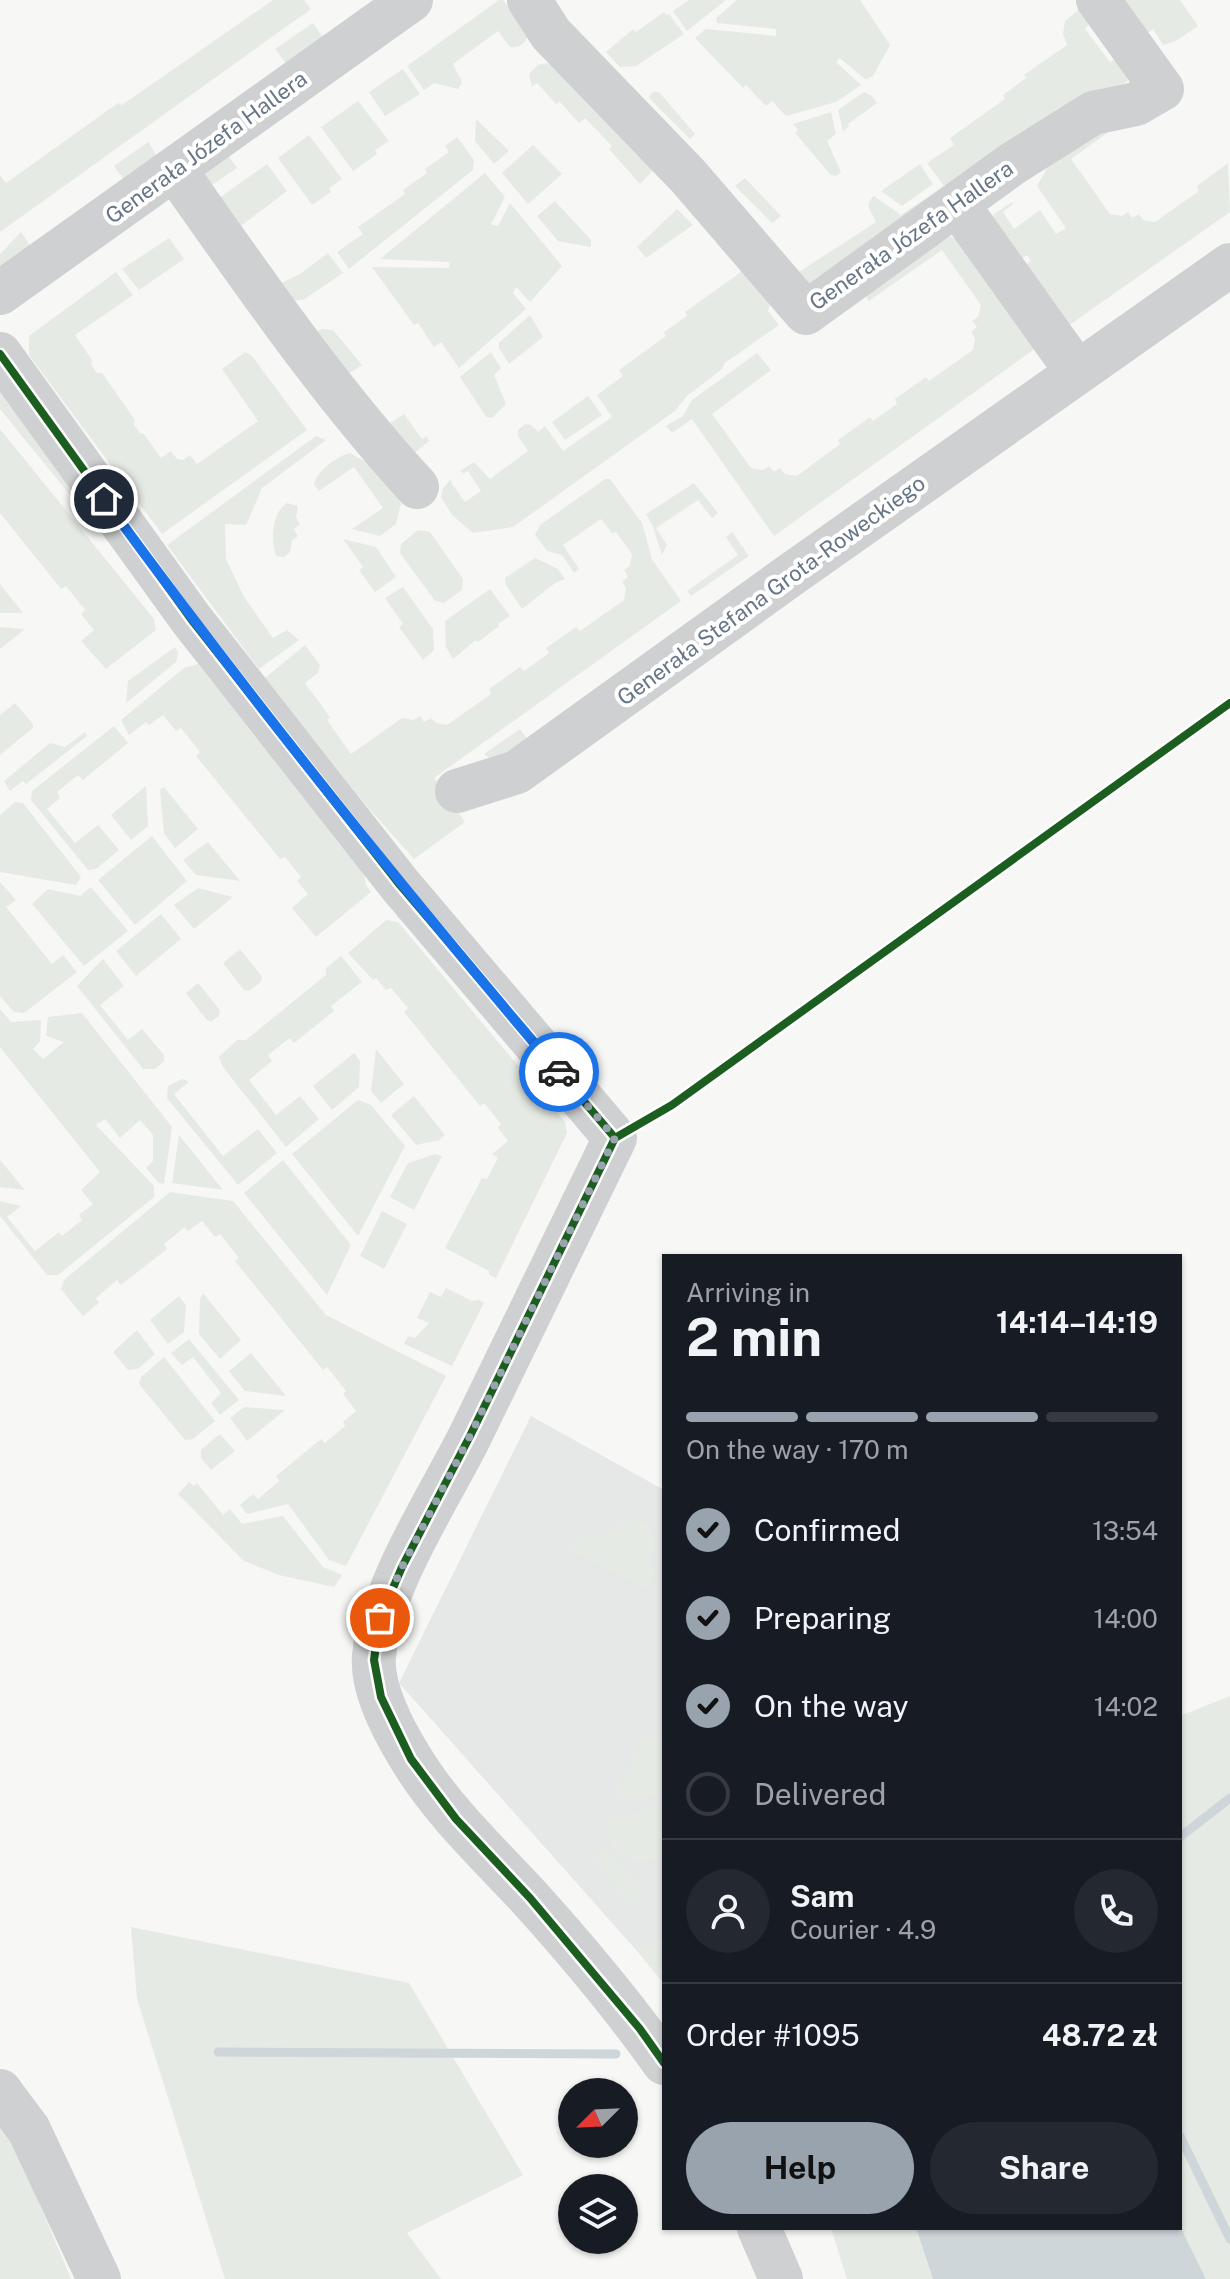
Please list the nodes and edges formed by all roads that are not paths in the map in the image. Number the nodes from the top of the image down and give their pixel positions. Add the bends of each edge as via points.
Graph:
1 (411, 0) edge
2 (529, 0) edge
3 (1098, 0) edge
4 (175, 170) junction
5 (957, 204) junction
6 (1230, 265) edge
7 (0, 293) edge
8 (0, 354) edge
9 (1077, 372) junction
10 (417, 487) dead end
11 (457, 791) dead end
12 (662, 2060) edge
13 (0, 2091) edge
14 (760, 2230) edge
15 (99, 2279) edge
16 (781, 2279) edge

1 - 4 street, Generała Józefa Hallera
2 - 5 street, Generała Józefa Hallera via 551,34 688,176 806,313
3 - 5 street, Generała Józefa Hallera via 1162,89 1136,104 1093,113
4 - 7 street, Generała Józefa Hallera
4 - 10 street via 363,428
5 - 9 street
6 - 9 street, Generała Stefana Grota-Roweckiego
8 - 12 street via 191,619 400,885 615,1138 402,1567 380,1618 374,1660 381,1697 411,1759
9 - 11 street, Generała Stefana Grota-Roweckiego via 517,772
13 - 15 street via 29,2130
14 - 16 street

